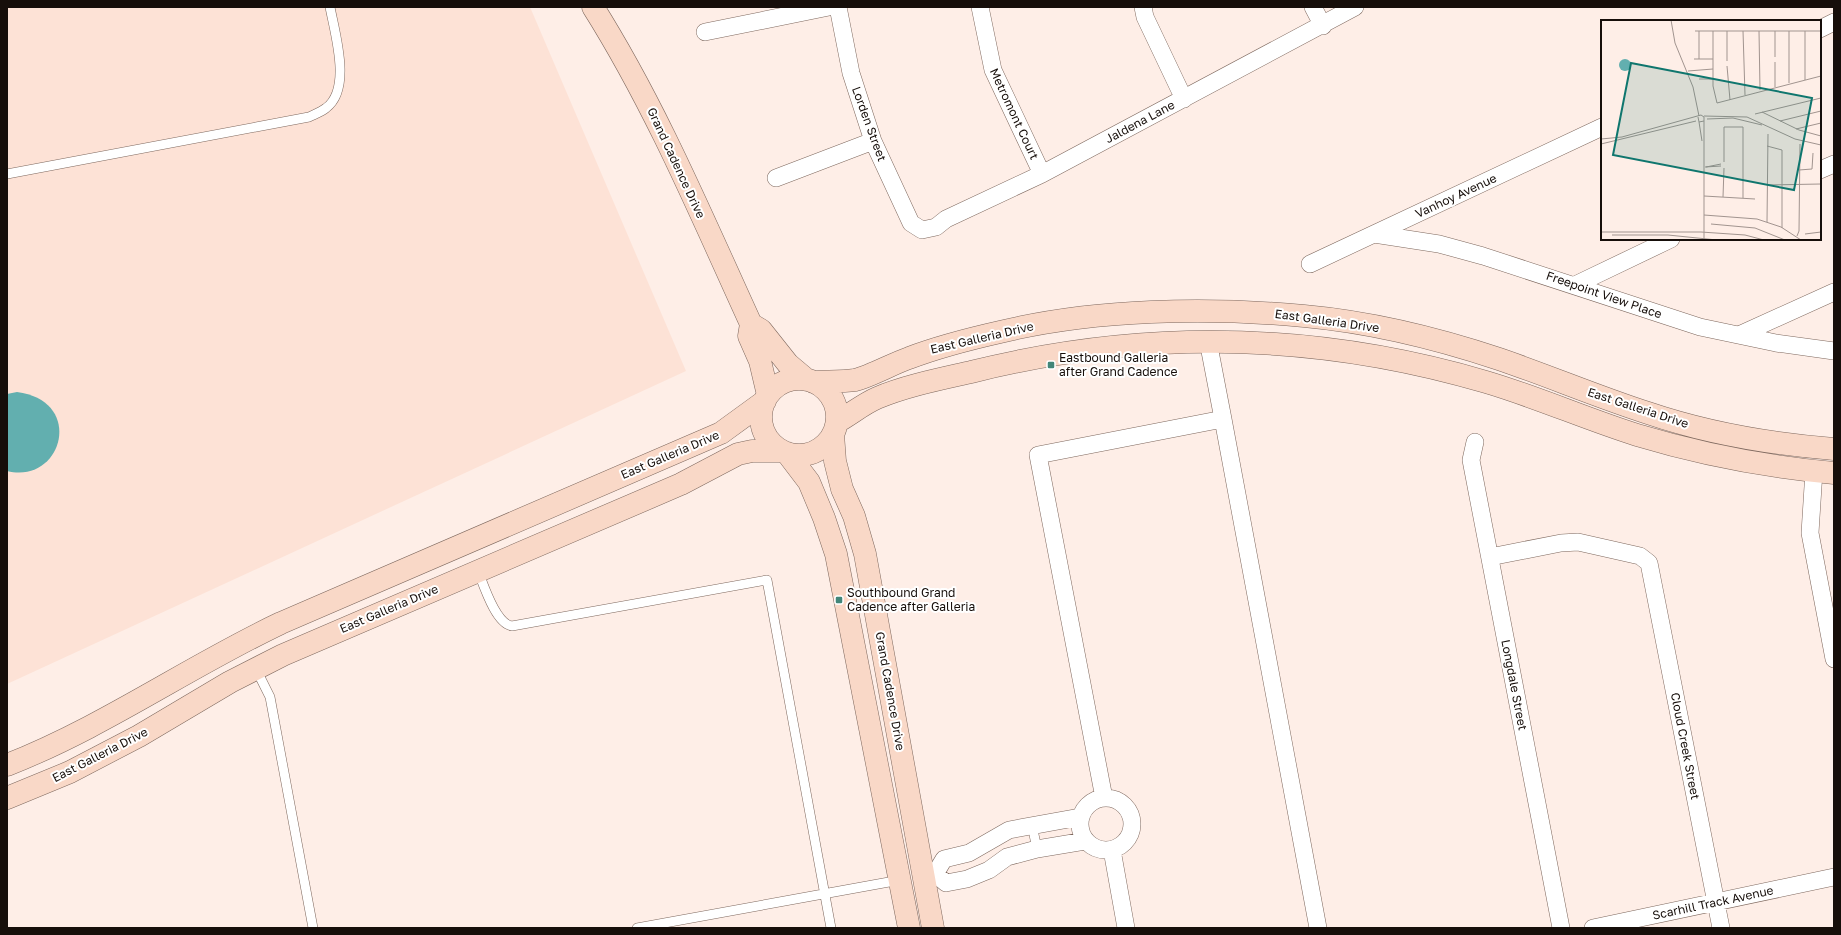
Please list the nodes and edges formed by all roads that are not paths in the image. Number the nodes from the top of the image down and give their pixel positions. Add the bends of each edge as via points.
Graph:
1 (330, 7) edge
2 (593, 7) edge
3 (829, 7) edge
4 (838, 7) edge
5 (980, 7) edge
6 (1143, 7) edge
7 (1313, 7) edge
8 (1355, 7) edge
9 (1834, 22) edge
10 (1322, 26) junction
11 (1821, 28) edge
12 (705, 32) dead end
13 (1184, 99) junction
14 (1601, 127) edge
15 (873, 141) junction
16 (1834, 164) edge
17 (1821, 170) edge
18 (7, 174) edge
19 (1042, 174) junction
20 (776, 178) dead end
21 (922, 230) joint
22 (1374, 234) junction
23 (1669, 240) edge
24 (1310, 264) dead end
25 (1575, 285) junction
26 (1834, 292) edge
27 (751, 324) junction
28 (1739, 335) junction
29 (1208, 341) junction
30 (1834, 351) edge
31 (810, 381) junction
32 (766, 398) junction
33 (1223, 419) junction
34 (835, 428) junction
35 (1475, 442) dead end
36 (1834, 449) edge
37 (784, 452) junction
38 (1824, 472) edge
39 (1490, 557) junction
40 (478, 571) junction
41 (1834, 659) edge
42 (256, 669) junction
43 (7, 765) edge
44 (7, 798) edge
45 (1104, 798) junction
46 (1080, 817) junction
47 (1032, 825) junction
48 (1085, 841) junction
49 (1037, 849) junction
50 (1112, 850) junction
51 (929, 875) junction
52 (1834, 877) edge
53 (901, 879) junction
54 (824, 894) junction
55 (1716, 902) junction
56 (313, 928) edge
57 (637, 928) edge
58 (831, 928) edge
59 (910, 928) edge
60 (933, 928) edge
61 (1126, 928) edge
62 (1318, 928) edge
63 (1561, 928) edge
64 (1593, 928) edge
65 (1721, 928) edge

1 - 18 lane via 341,68 338,90 327,108 310,117
2 - 27 main road, Grand Cadence Drive via 635,78 656,120
3 - 12 street
4 - 15 street, Lorden Street via 851,72
5 - 19 street, Metromont Court via 992,70
6 - 13 street via 1145,17
7 - 10 street
8 - 10 street, Jaldena Lane
9 - 11 street
10 - 13 street, Jaldena Lane
13 - 19 street, Jaldena Lane
14 - 22 street, Vanhoy Avenue
15 - 20 street
15 - 21 street, Lorden Street via 911,223
16 - 17 street
19 - 21 street, Jaldena Lane via 946,219 936,227
22 - 24 street, Vanhoy Avenue
22 - 25 street, Freepoint View Place via 1439,244
23 - 25 street
25 - 28 street, Freepoint View Place via 1700,327
26 - 28 street
27 - 31 main road, Grand Cadence Drive via 761,330 788,364
27 - 32 main road, Grand Cadence Drive via 748,336 760,361
28 - 30 street, Freepoint View Place
29 - 33 street
29 - 34 main road, East Galleria Drive via 1111,346 1026,359 880,397
29 - 38 main road, East Galleria Drive via 1307,346 1361,352 1419,364 1494,384 1639,436 1718,455
31 - 32 main road via 786,382 776,387
31 - 34 main road via 824,388 832,398 836,410
31 - 36 main road, East Galleria Drive via 856,379 927,351 1002,331 1032,326 1156,312 1268,313 1356,323 1420,337 1499,359 1678,422 1753,438
32 - 37 main road via 761,412 763,429 772,444
32 - 43 main road, East Galleria Drive via 721,433 281,623 212,657 89,728
33 - 45 street via 1038,455
33 - 62 street
34 - 37 main road via 823,446 809,454
34 - 51 main road, Grand Cadence Drive via 835,461 865,554
35 - 39 street, Longdale Street via 1472,460
37 - 40 main road, East Galleria Drive via 752,451 733,456 681,484
37 - 53 main road, Grand Cadence Drive via 809,482 836,554
38 - 41 street via 1810,533
39 - 55 street, Cloud Creek Street via 1560,543 1578,542 1640,556 1649,564
39 - 63 street, Longdale Street
40 - 42 main road, East Galleria Drive
40 - 54 lane via 499,617 507,625 512,626 767,580
42 - 44 main road, East Galleria Drive via 70,772
42 - 56 lane via 270,697
45 - 46 street via 1089,804
45 - 50 street via 1122,803 1132,818 1130,836
46 - 47 street
46 - 48 street via 1080,830
47 - 49 lane
47 - 51 street via 1009,830 970,853 944,859
48 - 49 street
48 - 50 street via 1098,850
49 - 51 street via 1007,857 989,870 967,879 946,883
50 - 61 street
51 - 53 main road
51 - 60 main road, Grand Cadence Drive
52 - 55 street, Scarhill Track Avenue
53 - 54 lane
53 - 59 main road, Grand Cadence Drive
54 - 57 lane
54 - 58 lane
55 - 64 street, Scarhill Track Avenue
55 - 65 street, Cloud Creek Street

